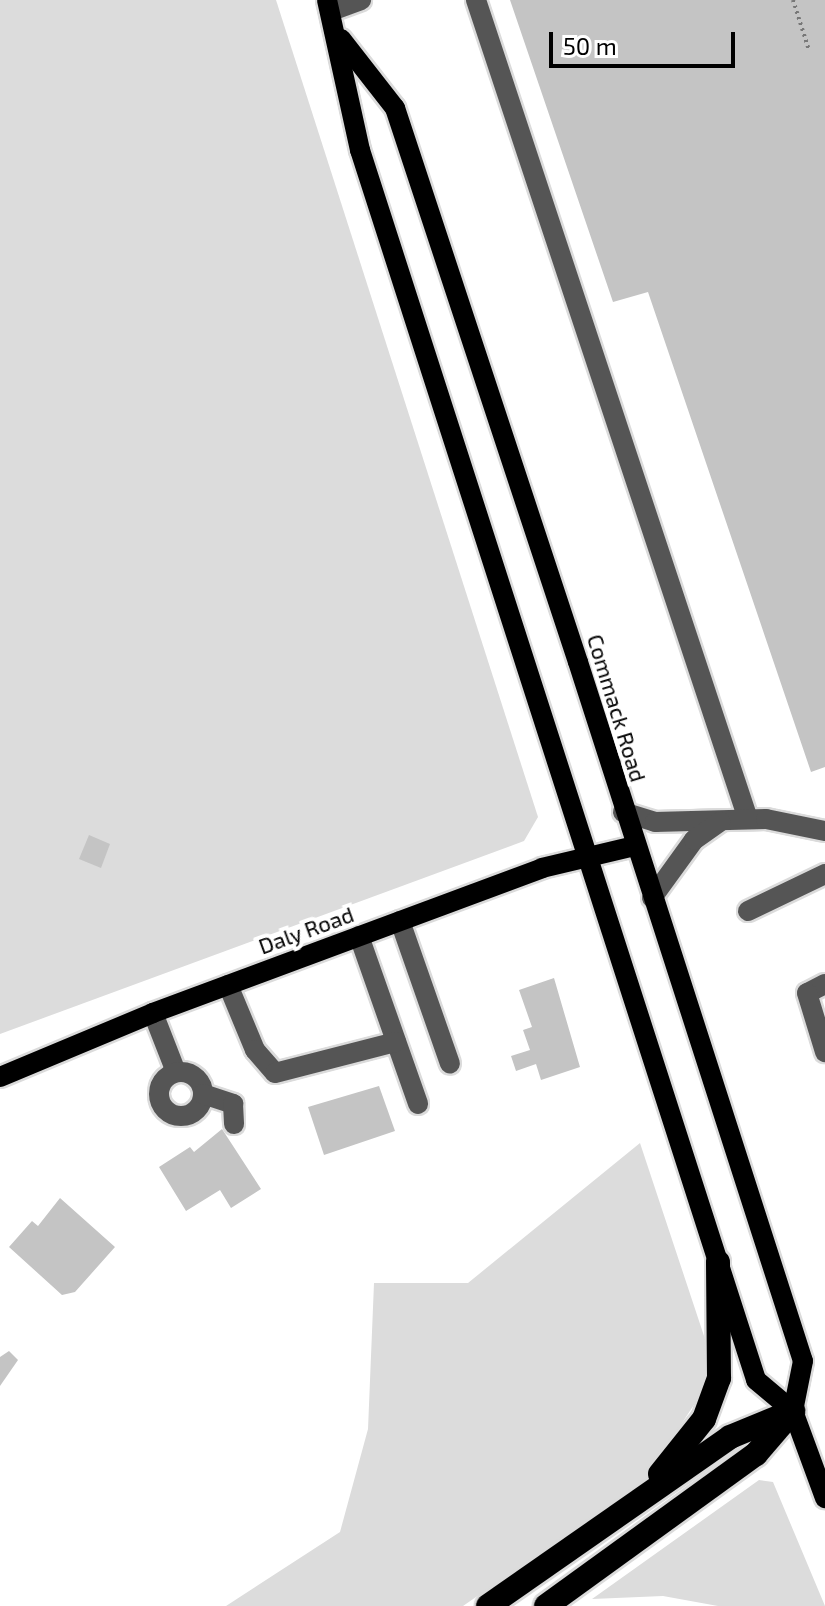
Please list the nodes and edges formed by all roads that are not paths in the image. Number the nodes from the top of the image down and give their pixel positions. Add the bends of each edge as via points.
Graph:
1 (361, 0) edge
2 (476, 0) edge
3 (329, 6) edge
4 (339, 36) junction
5 (623, 812) junction
6 (748, 819) junction
7 (724, 820) junction
8 (825, 831) edge
9 (634, 846) junction
10 (585, 855) junction
11 (825, 874) edge
12 (652, 898) junction
13 (748, 911) dead end
14 (400, 921) junction
15 (359, 936) junction
16 (825, 984) edge
17 (228, 985) junction
18 (153, 1013) junction
19 (396, 1042) junction
20 (825, 1052) edge
21 (450, 1064) dead end
22 (176, 1072) junction
23 (0, 1077) edge
24 (203, 1094) junction
25 (418, 1104) dead end
26 (234, 1124) dead end
27 (718, 1262) junction
28 (793, 1411) junction
29 (825, 1498) edge
30 (630, 1503) junction
31 (488, 1606) edge
32 (546, 1606) edge

1 - 3 lane
2 - 6 lane
3 - 4 main road, Commack Road
4 - 5 main road, Commack Road via 395,108
4 - 10 main road, Commack Road via 360,150
5 - 7 lane via 655,822
5 - 9 main road, Commack Road
6 - 7 lane
6 - 8 lane
7 - 12 lane via 694,840
9 - 10 main road, Daly Road
9 - 12 main road, Commack Road
10 - 14 main road, Daly Road
10 - 27 main road, Commack Road
11 - 13 lane
12 - 28 main road, Commack Road via 803,1361
14 - 15 main road, Daly Road
14 - 21 lane
15 - 17 main road, Daly Road
15 - 19 lane
16 - 20 lane via 807,993
17 - 18 main road, Daly Road
17 - 19 lane via 255,1050 275,1073
18 - 22 lane
18 - 23 main road, Daly Road
19 - 25 lane
22 - 24 lane via 196,1078
22 - 24 lane via 160,1087 163,1108 176,1116 190,1114
24 - 26 lane via 233,1104
27 - 28 main road, Commack Road via 756,1380
27 - 30 highway via 721,1357 711,1400 681,1452
28 - 29 main road, Commack Road
28 - 30 highway via 747,1427
28 - 32 highway via 756,1454
30 - 31 highway

